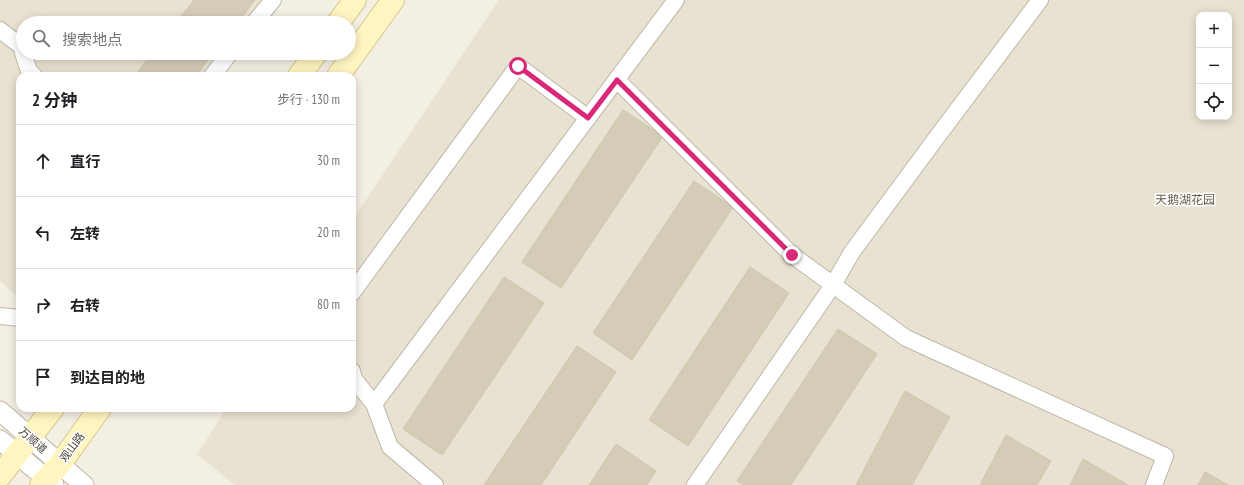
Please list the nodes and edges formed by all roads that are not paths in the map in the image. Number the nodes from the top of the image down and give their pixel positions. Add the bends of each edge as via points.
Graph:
1 (273, 0) edge
2 (355, 0) edge
3 (393, 0) edge
4 (676, 0) edge
5 (1040, 0) edge
6 (260, 16) edge
7 (343, 16) edge
8 (0, 30) edge
9 (16, 42) edge
10 (356, 51) edge
11 (25, 60) edge
12 (225, 60) edge
13 (311, 60) edge
14 (350, 60) edge
15 (30, 72) edge
16 (215, 72) edge
17 (302, 72) edge
18 (341, 72) edge
19 (617, 80) junction
20 (588, 118) junction
21 (833, 285) junction
22 (356, 288) edge
23 (0, 316) edge
24 (16, 318) edge
25 (356, 382) edge
26 (374, 404) junction
27 (0, 411) edge
28 (50, 412) edge
29 (97, 412) edge
30 (31, 437) junction
31 (0, 440) edge
32 (17, 454) junction
33 (0, 476) edge
34 (50, 478) edge
35 (84, 485) edge
36 (435, 485) edge
37 (695, 485) edge
38 (1154, 485) edge

1 - 6 street
2 - 7 main road
3 - 10 main road
4 - 19 street
5 - 21 street via 857,245
8 - 9 street
11 - 15 street
12 - 16 street
13 - 17 main road
14 - 18 main road
19 - 20 street
19 - 21 street via 792,255
20 - 22 street via 518,66
20 - 26 street
21 - 37 street
21 - 38 street via 906,338 1165,456
23 - 24 street
25 - 26 street
26 - 36 street via 390,447
27 - 30 street, 万顺道
28 - 30 main road
29 - 34 main road, 观山路
30 - 32 main road
30 - 34 street, 万顺道
31 - 32 street, 万顺道
32 - 33 main road
32 - 34 street, 万顺道
34 - 35 street, 万顺道

